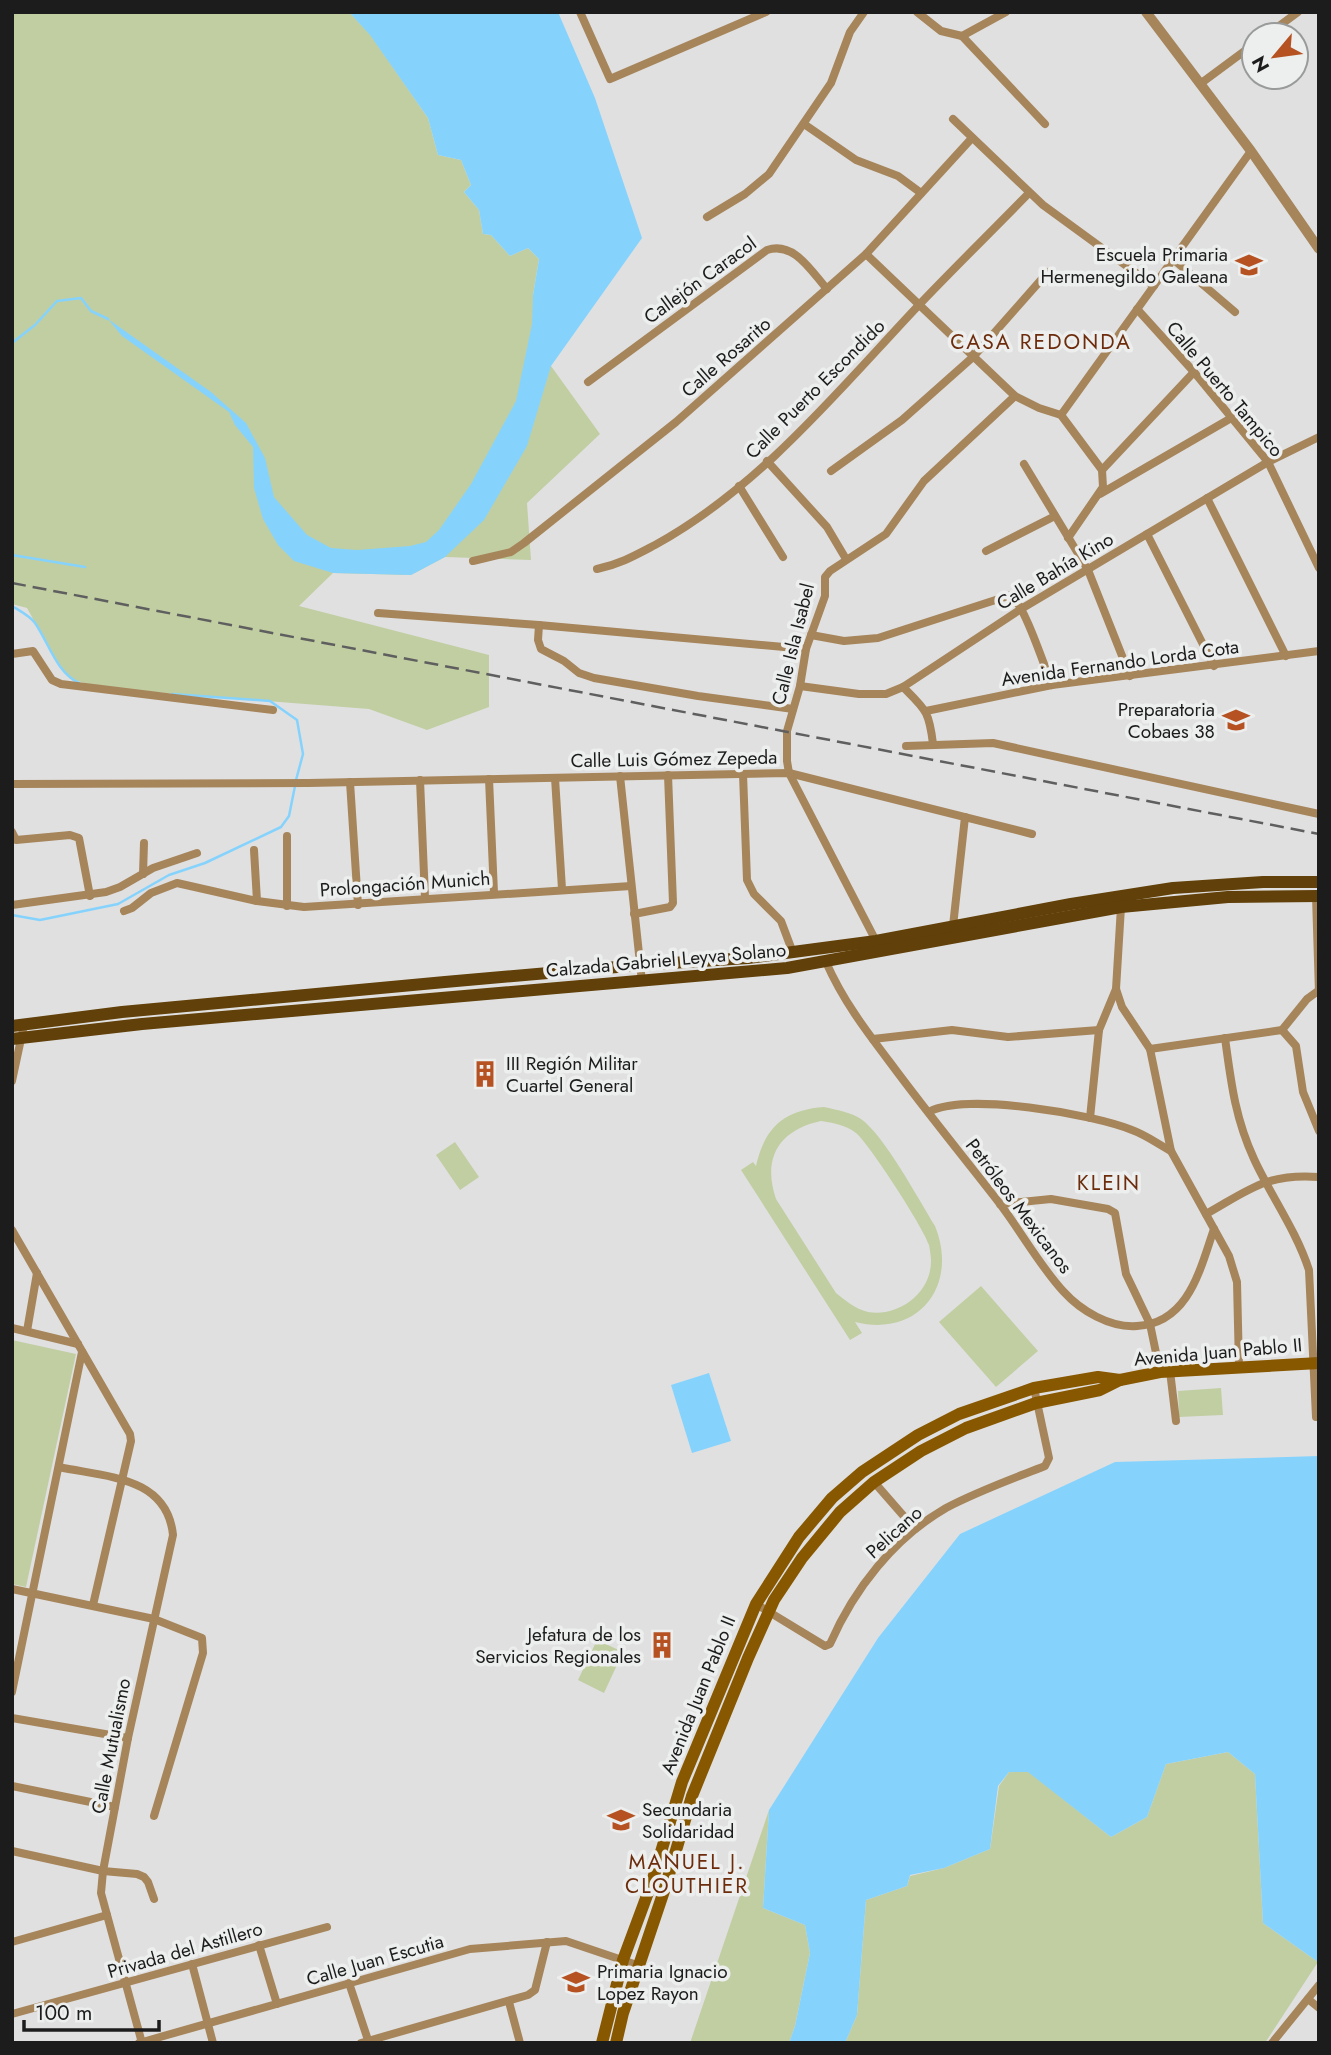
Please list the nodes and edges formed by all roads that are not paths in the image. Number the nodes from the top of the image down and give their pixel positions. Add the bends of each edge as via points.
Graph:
1 (580, 12) edge
2 (766, 12) edge
3 (864, 12) edge
4 (917, 12) edge
5 (1006, 12) edge
6 (1146, 12) edge
7 (962, 36) junction
8 (1240, 54) edge
9 (1200, 84) junction
10 (953, 119) dead end
11 (804, 124) junction
12 (1045, 124) dead end
13 (972, 138) junction
14 (1251, 152) junction
15 (921, 192) junction
16 (1029, 193) junction
17 (707, 217) dead end
18 (1319, 249) edge
19 (866, 254) junction
20 (1174, 260) junction
21 (1048, 272) dead end
22 (1154, 286) junction
23 (827, 289) junction
24 (918, 306) junction
25 (1137, 309) junction
26 (1235, 312) dead end
27 (973, 358) junction
28 (1194, 372) junction
29 (588, 382) dead end
30 (1015, 396) junction
31 (1061, 415) junction
32 (1233, 417) junction
33 (1319, 437) edge
34 (767, 461) junction
35 (1268, 462) junction
36 (1024, 464) dead end
37 (1102, 470) junction
38 (831, 471) dead end
39 (739, 486) junction
40 (1098, 495) junction
41 (1207, 498) junction
42 (1055, 516) junction
43 (1147, 534) junction
44 (1068, 538) junction
45 (986, 551) dead end
46 (783, 556) dead end
47 (846, 559) junction
48 (473, 561) dead end
49 (1319, 568) edge
50 (597, 569) dead end
51 (1088, 570) junction
52 (1021, 610) junction
53 (378, 613) dead end
54 (539, 625) junction
55 (811, 635) junction
56 (806, 649) junction
57 (1319, 652) edge
58 (12, 654) edge
59 (1286, 656) junction
60 (1214, 666) junction
61 (1130, 676) junction
62 (1052, 685) junction
63 (800, 686) junction
64 (903, 687) junction
65 (793, 709) junction
66 (273, 710) dead end
67 (926, 711) junction
68 (933, 744) junction
69 (906, 746) dead end
70 (789, 773) junction
71 (743, 774) junction
72 (668, 775) junction
73 (620, 776) junction
74 (555, 778) junction
75 (489, 779) junction
76 (420, 780) junction
77 (350, 782) junction
78 (12, 784) edge
79 (1319, 814) edge
80 (965, 817) junction
81 (1032, 834) dead end
82 (14, 836) edge
83 (287, 836) dead end
84 (144, 843) dead end
85 (254, 850) dead end
86 (197, 853) dead end
87 (143, 874) junction
88 (1319, 882) edge
89 (631, 886) junction
90 (562, 889) junction
91 (494, 893) junction
92 (90, 895) junction
93 (1317, 896) edge
94 (425, 898) junction
95 (257, 901) junction
96 (12, 905) edge
97 (358, 905) junction
98 (287, 906) junction
99 (1121, 907) junction
100 (124, 911) dead end
101 (634, 914) junction
102 (953, 926) junction
103 (876, 941) junction
104 (793, 953) junction
105 (1319, 961) edge
106 (826, 962) junction
107 (640, 965) junction
108 (642, 982) junction
109 (1116, 989) junction
110 (346, 992) junction
111 (1318, 992) edge
112 (347, 1006) junction
113 (158, 1010) junction
114 (159, 1024) junction
115 (18, 1025) edge
116 (1099, 1030) junction
117 (1282, 1030) junction
118 (17, 1038) edge
119 (1226, 1038) junction
120 (873, 1039) junction
121 (1150, 1049) junction
122 (12, 1082) edge
123 (929, 1112) junction
124 (1090, 1118) junction
125 (1319, 1131) edge
126 (1171, 1151) junction
127 (1319, 1177) edge
128 (1265, 1180) junction
129 (1000, 1204) junction
130 (1206, 1214) junction
131 (1214, 1229) junction
132 (12, 1230) edge
133 (37, 1273) junction
134 (1150, 1324) junction
135 (12, 1328) edge
136 (27, 1331) junction
137 (80, 1348) junction
138 (1317, 1363) edge
139 (1239, 1367) junction
140 (1165, 1372) junction
141 (1120, 1380) junction
142 (1034, 1388) junction
143 (1036, 1403) junction
144 (1316, 1417) dead end
145 (1176, 1421) dead end
146 (59, 1467) junction
147 (122, 1480) junction
148 (873, 1482) junction
149 (915, 1529) junction
150 (12, 1590) edge
151 (32, 1594) junction
152 (756, 1604) junction
153 (93, 1605) junction
154 (768, 1611) junction
155 (154, 1619) junction
156 (16, 1655) edge
157 (12, 1692) edge
158 (12, 1718) edge
159 (128, 1738) junction
160 (12, 1786) edge
161 (115, 1807) junction
162 (154, 1816) dead end
163 (661, 1851) junction
164 (12, 1852) edge
165 (674, 1856) junction
166 (103, 1871) junction
167 (154, 1899) dead end
168 (107, 1915) junction
169 (327, 1927) dead end
170 (12, 1942) edge
171 (547, 1942) junction
172 (259, 1945) junction
173 (623, 1960) junction
174 (192, 1964) junction
175 (640, 1966) junction
176 (125, 1983) junction
177 (349, 1983) junction
178 (1319, 1985) edge
179 (1307, 1999) junction
180 (509, 2001) junction
181 (277, 2004) junction
182 (1319, 2008) edge
183 (12, 2014) edge
184 (208, 2023) junction
185 (141, 2042) edge
186 (366, 2042) edge
187 (214, 2043) edge
188 (520, 2043) edge
189 (602, 2043) edge
190 (616, 2043) edge
191 (1272, 2043) edge

1 - 2 street via 611,79
3 - 11 street via 850,32 831,83
4 - 7 street via 941,32
5 - 7 street
6 - 9 street
7 - 12 street
8 - 9 street
9 - 14 street
10 - 13 street
11 - 15 street via 856,160 898,176
11 - 17 street via 769,174
13 - 15 street, Calle Rosarito
13 - 16 street
14 - 18 street
14 - 20 street
15 - 19 street, Calle Rosarito
16 - 22 street
16 - 24 street, Calle Puerto Escondido
19 - 23 street, Calle Rosarito
19 - 24 street
20 - 22 street
20 - 26 street
21 - 27 street
22 - 25 street
23 - 29 street, Callejón Caracol via 794,253 776,247 767,250
23 - 48 street, Calle Rosarito via 568,510 511,552
24 - 27 street
24 - 34 street, Calle Puerto Escondido via 822,410
25 - 28 street, Calle Puerto Tampico
25 - 31 street
27 - 30 street
27 - 38 street via 902,421
28 - 32 street, Calle Puerto Tampico
28 - 37 street
30 - 31 street
30 - 47 street, Calle Isla Isabel via 924,481 886,534
31 - 37 street
32 - 35 street, Calle Puerto Tampico
32 - 40 street
33 - 35 street, Calle Bahía Kino
34 - 39 street, Calle Puerto Escondido
34 - 47 street via 827,527
35 - 41 street, Calle Bahía Kino
35 - 49 street, Calle Puerto Tampico
36 - 42 street
37 - 40 street via 1104,482
39 - 46 street
39 - 50 street, Calle Puerto Escondido via 688,527 620,565
40 - 44 street
41 - 43 street, Calle Bahía Kino
41 - 59 street
42 - 44 street
42 - 45 street
43 - 51 street, Calle Bahía Kino
43 - 60 street
44 - 51 street
47 - 55 street, Calle Isla Isabel via 825,577 825,596
51 - 52 street, Calle Bahía Kino
51 - 61 street
52 - 55 street via 1008,594 878,638 844,641
52 - 62 street
52 - 64 street, Calle Bahía Kino
53 - 54 street
54 - 56 street
54 - 65 street via 541,649 594,678
55 - 56 street, Calle Isla Isabel
56 - 63 street, Calle Isla Isabel
57 - 59 street, Avenida Fernando Lorda Cota
58 - 66 street via 36,653 52,680 61,684
59 - 60 street, Avenida Fernando Lorda Cota
60 - 61 street, Avenida Fernando Lorda Cota
61 - 62 street, Avenida Fernando Lorda Cota
62 - 67 street, Avenida Fernando Lorda Cota
63 - 64 street, Calle Bahía Kino via 872,694
63 - 65 street, Calle Isla Isabel
64 - 67 street
65 - 70 street, Calle Isla Isabel via 787,731
67 - 68 street
68 - 69 street
68 - 79 street via 993,743
70 - 71 street, Calle Luis Gómez Zepeda
70 - 80 street, Calle Luis Gómez Zepeda
70 - 103 street
71 - 72 street, Calle Luis Gómez Zepeda
71 - 104 street via 747,880 754,894 781,921
72 - 73 street, Calle Luis Gómez Zepeda
72 - 101 street via 673,904
73 - 74 street, Calle Luis Gómez Zepeda
73 - 89 street
74 - 75 street, Calle Luis Gómez Zepeda
74 - 90 street
75 - 76 street, Calle Luis Gómez Zepeda
75 - 91 street
76 - 77 street, Calle Luis Gómez Zepeda
76 - 94 street
77 - 78 street, Calle Luis Gómez Zepeda
77 - 97 street
80 - 81 street, Calle Luis Gómez Zepeda
80 - 102 street
82 - 92 street via 79,838
83 - 98 street
84 - 87 street
85 - 95 street
86 - 87 street
87 - 92 street via 120,887
88 - 102 main road, Calzada Gabriel Leyva Solano via 1173,888
89 - 90 street, Prolongación Munich
89 - 101 street
90 - 91 street, Prolongación Munich
91 - 94 street, Prolongación Munich
92 - 96 street
93 - 99 main road, Calzada Gabriel Leyva Solano via 1228,897
93 - 105 street
94 - 97 street, Prolongación Munich
95 - 98 street, Prolongación Munich
95 - 100 street, Prolongación Munich via 183,883 154,891
97 - 98 street, Prolongación Munich
99 - 106 main road, Calzada Gabriel Leyva Solano
99 - 109 street
101 - 107 street
102 - 103 main road, Calzada Gabriel Leyva Solano
103 - 104 main road, Calzada Gabriel Leyva Solano
104 - 107 main road, Calzada Gabriel Leyva Solano
105 - 111 street
106 - 108 main road, Calzada Gabriel Leyva Solano
106 - 120 street, Petróleos Mexicanos via 840,993
107 - 108 street
107 - 110 main road, Calzada Gabriel Leyva Solano
108 - 112 main road, Calzada Gabriel Leyva Solano
109 - 116 street
109 - 121 street via 1122,1007
110 - 112 street
110 - 113 main road, Calzada Gabriel Leyva Solano
111 - 117 street
112 - 114 main road, Calzada Gabriel Leyva Solano
113 - 114 main road
113 - 115 main road, Calzada Gabriel Leyva Solano
114 - 118 main road, Calzada Gabriel Leyva Solano
115 - 118 street
116 - 120 street via 1007,1037 952,1030
116 - 124 street
117 - 119 street
117 - 125 street via 1296,1046 1303,1092
118 - 122 street
119 - 121 street
119 - 128 street via 1238,1120
120 - 123 street, Petróleos Mexicanos
121 - 126 street
123 - 124 street via 966,1103
123 - 129 street, Petróleos Mexicanos
124 - 126 street via 1132,1129
126 - 130 street
127 - 128 street
128 - 130 street
128 - 138 street via 1309,1270
129 - 134 street, Petróleos Mexicanos via 1063,1291 1085,1309 1115,1324
129 - 134 street via 1051,1199 1111,1210 1117,1218 1126,1275
130 - 131 street
131 - 134 street via 1192,1291 1168,1316
131 - 139 street via 1237,1282
132 - 133 street
133 - 136 street
133 - 137 street
134 - 140 street
135 - 136 street
136 - 137 street
137 - 146 street
137 - 147 street via 130,1434
138 - 139 main road, Avenida Juan Pablo II
138 - 144 street
139 - 140 main road, Avenida Juan Pablo II
140 - 141 main road, Avenida Juan Pablo II
140 - 145 street
141 - 142 main road, Avenida Juan Pablo II via 1098,1377
141 - 143 main road, Avenida Juan Pablo II via 1100,1390
142 - 143 street, Pelicano
142 - 152 main road, Avenida Juan Pablo II via 959,1414 862,1472 799,1537
143 - 148 main road, Avenida Juan Pablo II via 939,1441
143 - 149 street, Pelicano via 1049,1458 1045,1465 970,1496
146 - 147 street, Calle Mutualismo
146 - 151 street
147 - 153 street
147 - 155 street, Calle Mutualismo via 147,1488 162,1502 172,1522
148 - 149 street
148 - 154 main road, Avenida Juan Pablo II via 821,1533
149 - 154 street, Pelicano via 857,1590 828,1645
150 - 151 street
151 - 153 street
151 - 156 street
152 - 154 street, Avenida Juan Pablo II
152 - 163 main road, Avenida Juan Pablo II via 682,1782
153 - 155 street
154 - 165 main road, Avenida Juan Pablo II via 692,1796
155 - 159 street, Calle Mutualismo
155 - 162 street via 202,1637 203,1653
156 - 157 street
158 - 159 street
159 - 161 street, Calle Mutualismo
160 - 161 street
161 - 166 street, Calle Mutualismo
163 - 165 main road
163 - 173 main road, Avenida Juan Pablo II
164 - 166 street
165 - 175 main road, Avenida Juan Pablo II
166 - 167 street via 144,1877
166 - 168 street, Calle Mutualismo via 101,1893
168 - 170 street
168 - 176 street, Calle Mutualismo
169 - 172 street, Privada del Astillero
171 - 173 street, Calle Juan Escutia via 566,1941
171 - 177 street, Calle Juan Escutia via 470,1949
171 - 180 street via 535,1990
172 - 174 street, Privada del Astillero
172 - 181 street
173 - 175 street
173 - 189 main road, Avenida Juan Pablo II
174 - 176 street, Privada del Astillero
174 - 184 street
175 - 190 main road, Avenida Juan Pablo II
176 - 183 street, Privada del Astillero
176 - 185 street, Calle Mutualismo
177 - 181 street, Calle Juan Escutia
177 - 186 street
178 - 179 street
179 - 182 street
179 - 191 street
180 - 186 street
180 - 188 street
181 - 184 street, Calle Juan Escutia
184 - 185 street, Calle Juan Escutia
184 - 187 street

